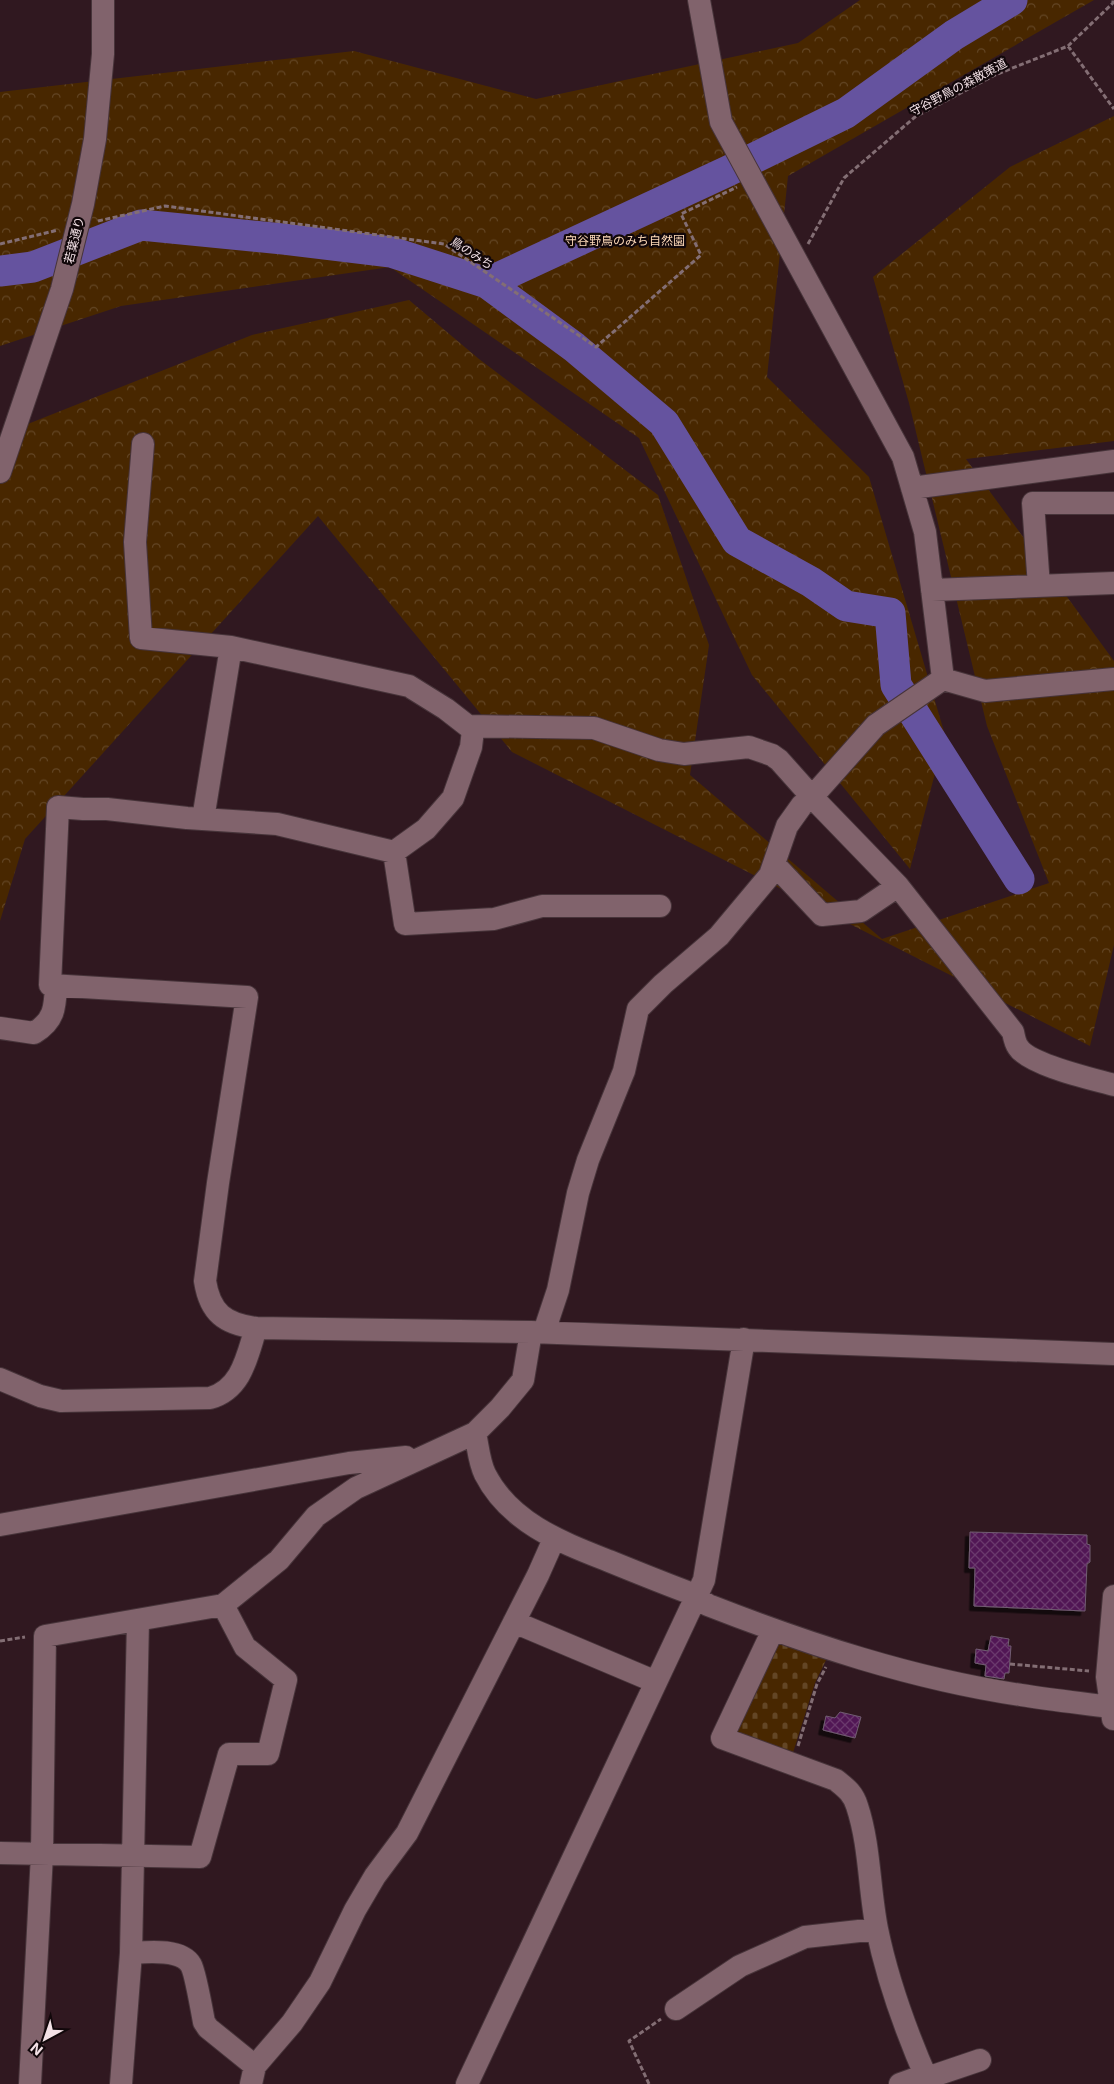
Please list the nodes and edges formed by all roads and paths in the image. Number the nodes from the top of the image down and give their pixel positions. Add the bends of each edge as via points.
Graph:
1 (103, 0) edge
2 (699, 0) edge
3 (1114, 0) edge
4 (1068, 46) junction
5 (1114, 109) edge
6 (752, 180) junction
7 (91, 222) dead end
8 (63, 228) dead end
9 (0, 244) edge
10 (796, 264) junction
11 (143, 444) dead end
12 (1114, 461) edge
13 (0, 472) edge
14 (912, 488) junction
15 (1114, 503) edge
16 (1114, 583) edge
17 (1039, 586) junction
18 (932, 590) junction
19 (231, 647) junction
20 (943, 679) junction
21 (1114, 679) edge
22 (470, 726) junction
23 (812, 797) junction
24 (203, 819) junction
25 (394, 852) junction
26 (774, 864) junction
27 (898, 886) junction
28 (660, 906) dead end
29 (56, 985) junction
30 (0, 1028) edge
31 (1114, 1085) edge
32 (256, 1328) junction
33 (537, 1332) junction
34 (744, 1338) junction
35 (1114, 1354) edge
36 (0, 1379) edge
37 (475, 1433) junction
38 (430, 1453) junction
39 (0, 1525) edge
40 (554, 1539) junction
41 (1114, 1596) edge
42 (697, 1598) junction
43 (223, 1605) junction
44 (138, 1620) junction
45 (514, 1622) junction
46 (773, 1630) junction
47 (45, 1636) junction
48 (0, 1641) edge
49 (835, 1651) junction
50 (1010, 1664) dead end
51 (1107, 1672) junction
52 (656, 1682) junction
53 (1113, 1715) edge
54 (792, 1764) junction
55 (0, 1853) edge
56 (42, 1854) junction
57 (132, 1856) junction
58 (877, 1929) junction
59 (131, 1952) junction
60 (676, 2009) joint
61 (980, 2060) dead end
62 (253, 2075) edge
63 (927, 2079) edge
64 (30, 2084) edge
65 (121, 2084) edge
66 (467, 2084) edge
67 (649, 2084) edge
68 (900, 2084) edge

1 - 13 street, 若葉通り via 95,139 83,204 62,289
2 - 6 street via 721,122
3 - 4 path, 守谷野鳥の森散策道
4 - 5 path
4 - 10 path, 守谷野鳥の森散策道 via 995,75 915,117 844,178
6 - 7 path, 鳥のみち via 681,214 701,255 596,347 444,244 165,206
6 - 10 street
8 - 9 path
10 - 14 street via 903,457
11 - 19 street via 135,542 141,638
12 - 14 street
14 - 18 street via 925,532
15 - 17 street via 1033,503
16 - 17 street
17 - 18 street
18 - 20 street
19 - 22 street via 409,686
19 - 24 street
20 - 21 street via 985,691
20 - 23 street via 876,725
22 - 23 street via 594,728 659,750 684,754 749,747 779,760
22 - 25 street via 473,730 471,747 453,798 426,829
23 - 26 street via 787,826
23 - 27 street
24 - 25 street via 277,824
24 - 29 street via 58,807 50,985
25 - 28 street via 405,924 494,919 542,906
26 - 27 street via 822,915 861,911
26 - 33 street via 770,875 719,936 638,1008 624,1071 578,1193 558,1290
27 - 31 street via 1013,1032 1018,1048 1040,1062 1070,1074
29 - 30 street via 55,1010 45,1027 34,1033
29 - 32 street via 247,997 206,1281 208,1296 220,1315 231,1322
32 - 33 street
32 - 36 street via 233,1386 220,1396 210,1398 61,1401
33 - 34 street
33 - 37 street via 523,1380
34 - 35 street
34 - 42 street via 704,1580
37 - 38 street
37 - 40 street via 484,1471 494,1489 507,1505
38 - 39 street via 349,1463
38 - 43 street via 356,1488 316,1516 279,1560
40 - 42 street
40 - 45 street
41 - 51 street
42 - 46 street
42 - 52 street
43 - 44 street
43 - 57 street via 244,1647 286,1680 268,1754 229,1754 200,1857
44 - 47 street
44 - 57 street
45 - 52 street
45 - 62 street via 407,1833 355,1910 320,1982
46 - 49 street
46 - 54 street via 722,1738
47 - 48 path via 39,1634
47 - 56 street
49 - 53 street via 934,1678
49 - 54 path via 816,1684
50 - 51 path
51 - 53 street
52 - 66 street
54 - 58 street via 836,1780 851,1791 866,1845
55 - 56 street
56 - 57 street
56 - 64 street
57 - 59 street
58 - 60 street via 806,1937 740,1966
58 - 63 street via 909,2035
59 - 62 street via 170,1953 191,1965 204,2022
59 - 65 street
60 - 67 path via 628,2041
61 - 63 street
63 - 68 street

